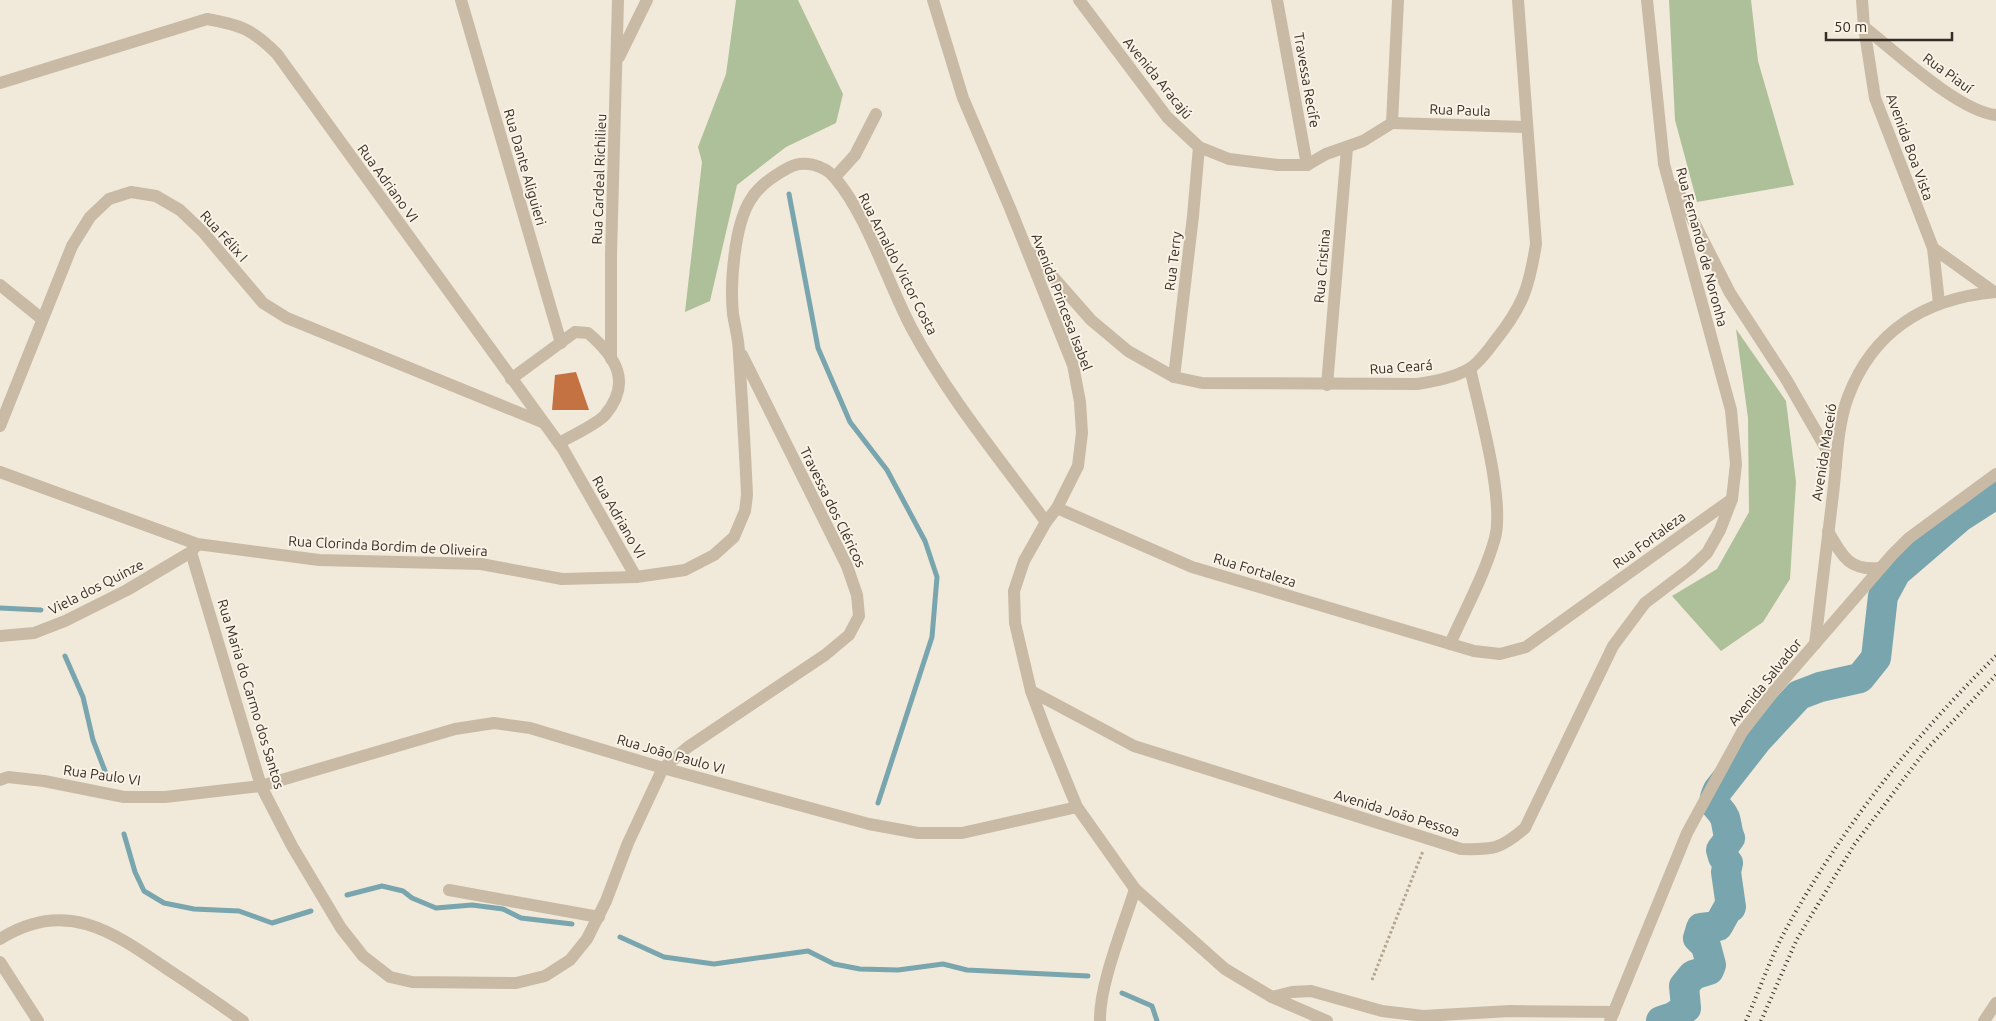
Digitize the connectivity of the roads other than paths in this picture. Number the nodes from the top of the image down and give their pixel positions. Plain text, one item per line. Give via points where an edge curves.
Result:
1 (461, 0) edge
2 (618, 0) edge
3 (647, 0) edge
4 (933, 0) edge
5 (1079, 0) edge
6 (1277, 0) edge
7 (1398, 0) edge
8 (1518, 0) edge
9 (1647, 0) edge
10 (1862, 0) edge
11 (1864, 28) junction
12 (618, 59) junction
13 (0, 83) edge
14 (876, 114) dead end
15 (1996, 115) edge
16 (1392, 123) junction
17 (1526, 128) junction
18 (1199, 147) junction
19 (1347, 148) junction
20 (1664, 164) junction
21 (1307, 165) junction
22 (834, 177) junction
23 (1026, 246) junction
24 (1933, 248) junction
25 (0, 285) edge
26 (1995, 292) edge
27 (1939, 303) junction
28 (42, 319) junction
29 (561, 343) junction
30 (739, 350) junction
31 (611, 359) junction
32 (1470, 368) junction
33 (1174, 378) junction
34 (511, 379) junction
35 (1327, 385) junction
36 (542, 422) junction
37 (0, 426) edge
38 (559, 443) junction
39 (1836, 466) junction
40 (0, 472) edge
41 (1996, 474) edge
42 (1732, 499) junction
43 (1057, 508) junction
44 (1046, 522) junction
45 (1828, 531) junction
46 (194, 548) junction
47 (1880, 568) junction
48 (636, 577) junction
49 (0, 636) edge
50 (1450, 644) junction
51 (1815, 644) junction
52 (1032, 691) junction
53 (663, 768) junction
54 (0, 780) edge
55 (261, 786) junction
56 (1077, 807) junction
57 (1135, 889) junction
58 (449, 890) dead end
59 (599, 917) junction
60 (0, 938) edge
61 (0, 962) edge
62 (1272, 997) junction
63 (1996, 1003) edge
64 (1612, 1016) edge
65 (38, 1021) edge
66 (243, 1021) edge
67 (1100, 1021) edge
68 (1327, 1021) edge
69 (1984, 1021) edge

1 - 29 street, Rua Dante Aliguieri
2 - 12 street, Rua Cardeal Richilieu
3 - 12 street
4 - 23 street, Avenida Princesa Isabel via 962,98
5 - 18 street, Avenida Aracajú via 1167,117
6 - 21 street, Travessa Recife
7 - 16 street
8 - 17 street, Rua Ceará
9 - 20 street, Rua Fernando de Noronha
10 - 11 street, Avenida Boa Vista
11 - 15 street, Rua Piauí via 1959,102 1985,114
11 - 24 street, Avenida Boa Vista via 1875,98
12 - 31 street, Rua Cardeal Richilieu
13 - 34 street, Rua Adriano VI via 207,19 235,24 258,35 277,54
14 - 22 street via 855,154
16 - 17 street, Rua Paula
16 - 19 street, Avenida Aracajú
17 - 32 street, Rua Ceará via 1536,244 1530,283 1515,316
18 - 21 street, Avenida Aracajú via 1229,159
18 - 33 street, Rua Terry
19 - 21 street, Avenida Aracajú via 1326,154
19 - 35 street, Rua Cristina
20 - 39 street via 1730,293 1786,379
20 - 42 street, Rua Fernando de Noronha via 1731,410 1736,464
22 - 30 street, Rua Arnaldo Victor Costa via 820,166 795,164 773,176 751,199 740,227 734,263 733,311
22 - 44 street, Rua Arnaldo Victor Costa via 866,230 913,331 950,390
23 - 33 street, Rua Ceará via 1091,320 1128,351
23 - 43 street, Avenida Princesa Isabel via 1073,365 1080,402 1082,433 1078,466
24 - 26 street
24 - 27 street, Avenida Boa Vista
25 - 28 street
26 - 27 street, Avenida Maceió
27 - 39 street, Avenida Maceió via 1887,335 1866,360 1848,398
28 - 36 street, Rua Félix I via 72,246 90,217 109,199 124,194 156,196 180,210 203,232 263,303 287,318
28 - 37 street, Rua Félix I
29 - 31 street via 575,332 588,333 606,348
29 - 34 street
30 - 48 street, Rua Arnaldo Victor Costa via 747,495 734,537 714,555 685,570
30 - 53 street, Travessa dos Cléricos via 847,566 857,595 859,616 848,635 825,654 688,747
31 - 38 street via 620,376 616,396 604,416
32 - 35 street, Rua Ceará via 1446,379 1417,384
32 - 50 street via 1493,477 1497,519 1495,537
33 - 35 street, Rua Ceará via 1202,383
34 - 36 street, Rua Adriano VI
36 - 38 street, Rua Adriano VI
38 - 48 street, Rua Adriano VI
39 - 45 street, Avenida Maceió
40 - 46 street, Rua Clorinda Bordim de Oliveira
41 - 47 street, Avenida Salvador via 1909,538
42 - 50 street, Rua Fortaleza via 1526,646 1500,654
42 - 52 street, Avenida João Pessoa via 1720,530 1706,553 1692,568 1645,603 1612,646 1525,828 1491,850 1461,849 1134,746
43 - 44 street, Avenida Princesa Isabel
43 - 50 street, Rua Fortaleza via 1192,567
44 - 52 street, Avenida Princesa Isabel via 1024,561 1014,591 1015,623
45 - 47 street via 1840,553 1853,564 1865,570
45 - 51 street, Avenida Maceió
46 - 48 street, Rua Clorinda Bordim de Oliveira via 319,560 481,564 562,579
46 - 49 street, Viela dos Quinze via 127,590 65,621 34,633
46 - 55 street, Rua Maria do Carmo dos Santos
47 - 51 street, Avenida Salvador
51 - 64 street, Avenida Salvador via 1742,732 1708,791 1687,833
52 - 56 street, Avenida Princesa Isabel
53 - 55 street, Rua João Paulo VI via 530,728 494,723 456,729
53 - 56 street, Rua João Paulo VI via 869,824 918,833 962,833
53 - 59 street, Rua Maria do Carmo dos Santos via 628,843
54 - 55 street, Rua Paulo VI via 8,777 44,781 124,797 165,797
55 - 59 street, Rua Maria do Carmo dos Santos via 341,928 363,956 390,977 412,982 516,982 546,976 570,960 587,940
56 - 57 street, Avenida Princesa Isabel
57 - 62 street, Avenida Princesa Isabel via 1225,969
57 - 67 street via 1106,982
58 - 59 street
60 - 66 street via 18,927 44,921 68,920 97,926 138,948
61 - 65 street
62 - 64 street via 1311,991 1382,1011 1423,1016 1510,1011
62 - 68 street, Avenida Princesa Isabel
63 - 69 street

